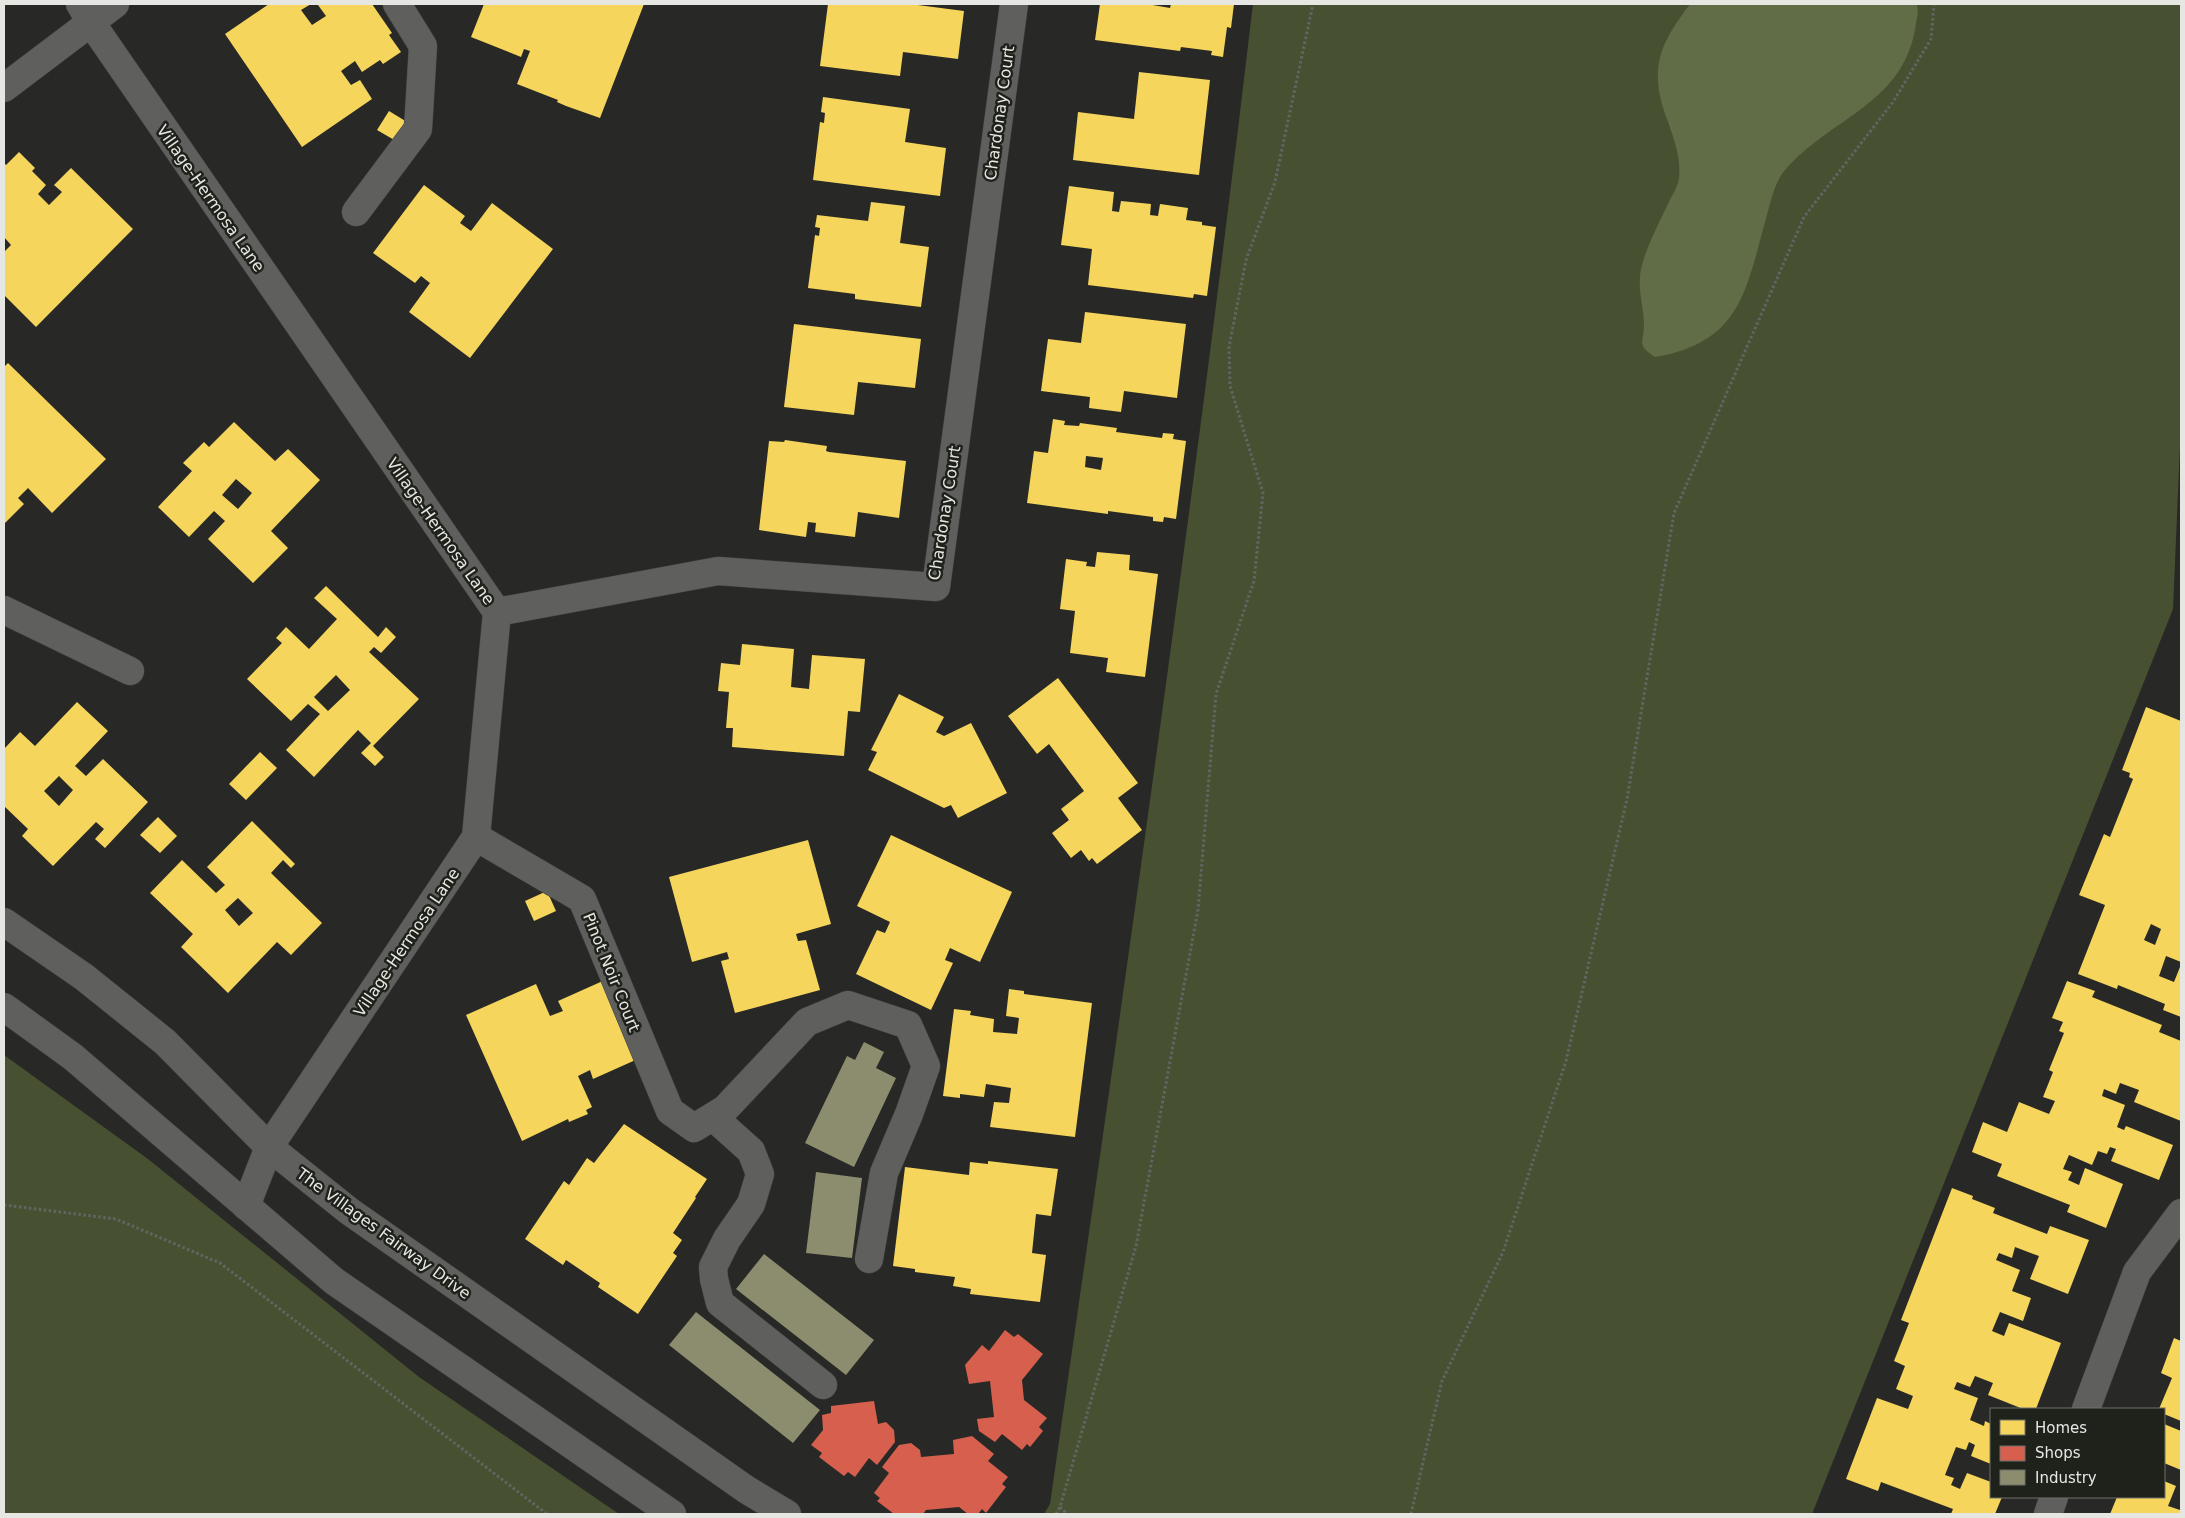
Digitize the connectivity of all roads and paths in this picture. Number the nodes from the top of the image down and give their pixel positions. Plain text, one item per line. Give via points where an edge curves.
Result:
1 (114, 4) edge
2 (397, 4) edge
3 (1014, 4) edge
4 (1313, 4) edge
5 (1934, 4) edge
6 (85, 13) edge
7 (4, 88) edge
8 (356, 212) dead end
9 (4, 610) edge
10 (497, 612) junction
11 (130, 671) dead end
12 (476, 837) junction
13 (4, 922) edge
14 (4, 1007) edge
15 (713, 1117) junction
16 (269, 1147) junction
17 (4, 1205) edge
18 (246, 1206) junction
19 (2181, 1213) edge
20 (869, 1259) dead end
21 (823, 1385) dead end
22 (2086, 1408) edge
23 (2054, 1498) edge
24 (1060, 1507) junction
25 (547, 1514) edge
26 (672, 1514) edge
27 (787, 1514) edge
28 (1056, 1514) edge
29 (1067, 1514) edge
30 (1411, 1514) edge
31 (2048, 1514) edge

1 - 6 street
2 - 8 street via 422,46 418,129
3 - 10 street, Chardonay Court via 936,587 718,571
4 - 24 path via 1275,182 1246,260 1229,348 1230,386 1263,493 1254,581 1216,694 1198,910 1136,1246
5 - 30 path via 1931,39 1894,102 1804,217 1674,514 1627,799 1566,1061 1503,1252 1442,1381
6 - 7 street
6 - 10 street, Village-Hermosa Lane
9 - 11 street
10 - 12 street, Village-Hermosa Lane
12 - 15 street, Pinot Noir Court via 582,899 670,1111 694,1128
12 - 16 street, Village-Hermosa Lane
13 - 16 street, The Villages Fairway Drive via 84,976 165,1042
14 - 18 street via 73,1057
15 - 20 street, Pinot Noir Court via 725,1109 807,1022 848,1005 908,1025 926,1066 884,1173
15 - 21 street via 751,1151 760,1174 751,1204 713,1267 720,1303
16 - 18 street, Village-Hermosa Lane
16 - 27 street, The Villages Fairway Drive via 349,1211 739,1485
17 - 25 path via 116,1219 220,1263
18 - 26 street via 334,1281
19 - 22 street via 2136,1272
23 - 31 street
24 - 28 path
24 - 29 path

